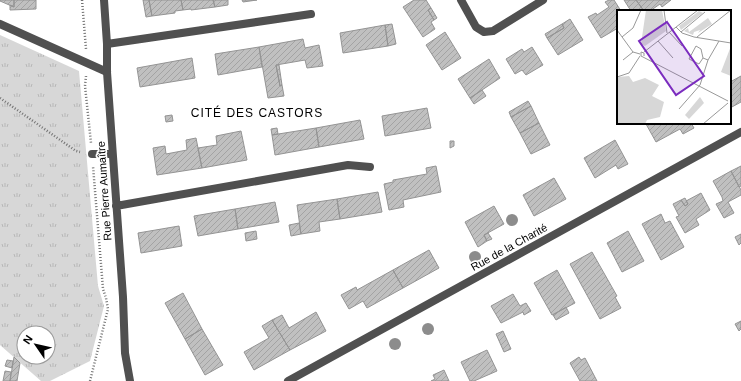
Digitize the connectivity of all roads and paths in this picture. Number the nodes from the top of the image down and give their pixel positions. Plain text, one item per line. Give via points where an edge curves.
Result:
1 (82, 0) edge
2 (104, 0) edge
3 (461, 0) edge
4 (543, 0) edge
5 (311, 14) dead end
6 (0, 24) edge
7 (107, 44) junction
8 (87, 63) junction
9 (107, 72) junction
10 (0, 98) edge
11 (741, 132) edge
12 (92, 154) junction
13 (112, 154) junction
14 (370, 167) dead end
15 (116, 206) junction
16 (90, 381) edge
17 (130, 381) edge
18 (288, 381) edge

1 - 8 path
2 - 7 street, Rue Pierre Aumaître
3 - 4 street via 476,27 484,32 493,31
5 - 7 street
6 - 8 street
7 - 9 street, Rue Pierre Aumaître
8 - 9 street
8 - 12 path via 86,86
9 - 13 street, Rue Pierre Aumaître
10 - 12 path via 76,151
11 - 18 street, Rue de la Charité
12 - 13 street
12 - 16 path via 103,289 108,309
13 - 15 street, Rue Pierre Aumaître
14 - 15 street via 348,165
15 - 17 street, Rue Pierre Aumaître via 125,353

